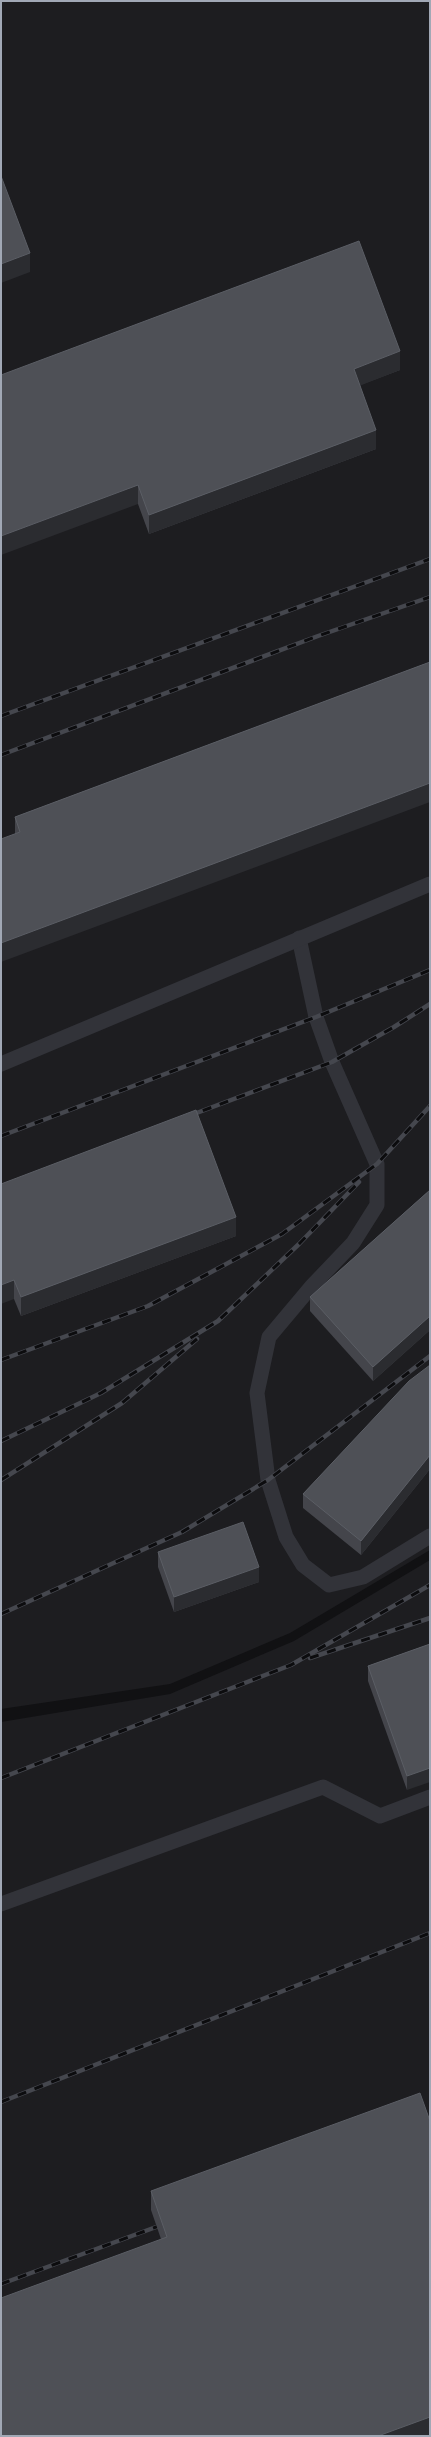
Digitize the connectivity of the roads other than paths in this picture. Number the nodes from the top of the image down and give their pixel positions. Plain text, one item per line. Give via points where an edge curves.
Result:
1 (430, 884) edge
2 (299, 938) junction
3 (1, 1064) edge
4 (430, 1536) edge
5 (430, 1797) edge
6 (1, 1904) edge

1 - 2 lane
2 - 3 lane
2 - 4 lane via 316,1017 332,1062 378,1164 377,1206 353,1243 269,1337 257,1393 268,1480 286,1537 303,1565 328,1585 363,1577
5 - 6 lane via 380,1816 323,1787

